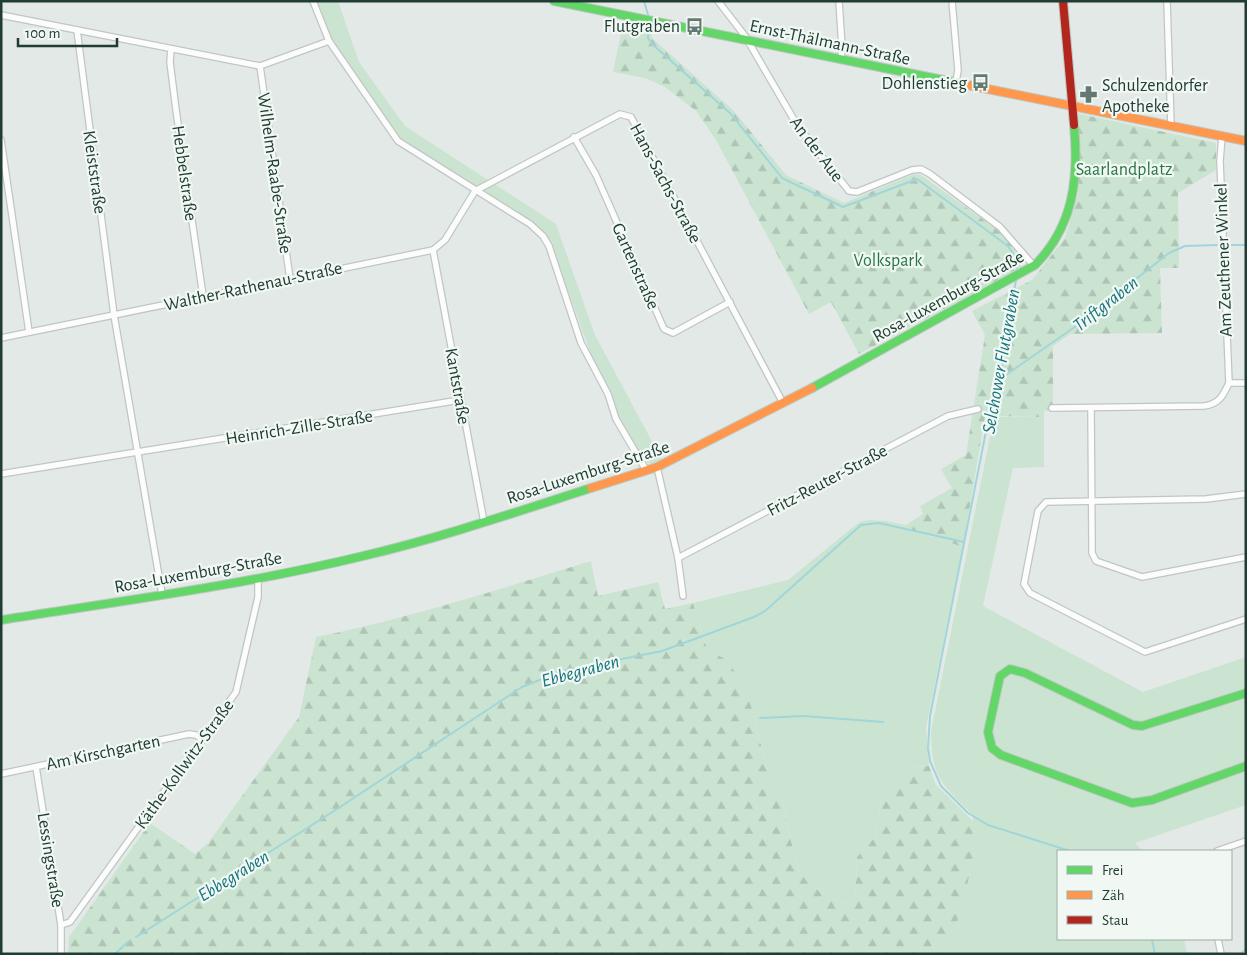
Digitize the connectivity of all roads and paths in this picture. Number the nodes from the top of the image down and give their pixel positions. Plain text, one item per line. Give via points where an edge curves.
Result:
1 (313, 1) edge
2 (554, 1) edge
3 (718, 1) edge
4 (839, 1) edge
5 (952, 1) edge
6 (1063, 1) edge
7 (1166, 1) edge
8 (1, 15) edge
9 (77, 30) junction
10 (748, 40) junction
11 (329, 41) junction
12 (171, 49) junction
13 (841, 60) junction
14 (260, 66) junction
15 (956, 82) junction
16 (1072, 105) junction
17 (1171, 126) junction
18 (574, 136) junction
19 (1222, 136) junction
20 (1, 140) edge
21 (1246, 141) edge
22 (475, 190) junction
23 (433, 250) junction
24 (1034, 266) junction
25 (290, 279) junction
26 (203, 296) junction
27 (730, 302) junction
28 (114, 315) junction
29 (29, 332) junction
30 (1, 338) edge
31 (1229, 383) junction
32 (1246, 383) edge
33 (460, 400) junction
34 (783, 403) junction
35 (1052, 408) dead end
36 (1091, 408) junction
37 (978, 409) dead end
38 (138, 452) junction
39 (657, 467) junction
40 (646, 470) junction
41 (1, 474) edge
42 (1246, 494) edge
43 (1091, 500) junction
44 (484, 522) junction
45 (1246, 557) edge
46 (678, 558) junction
47 (258, 579) junction
48 (162, 594) junction
49 (683, 596) dead end
50 (1, 620) edge
51 (1246, 620) edge
52 (1246, 693) edge
53 (203, 740) junction
54 (1246, 766) edge
55 (36, 767) junction
56 (1, 774) edge
57 (1246, 842) edge
58 (1220, 850) edge
59 (61, 924) junction
60 (1218, 940) edge
61 (61, 954) edge
62 (1221, 954) edge

1 - 11 street
2 - 10 street, Ernst-Thälmann-Straße
3 - 10 street
4 - 13 street
5 - 15 street via 958,70
6 - 16 street, Rosa-Luxemburg-Straße
7 - 17 street
8 - 9 street
9 - 12 street
9 - 28 street, Kleiststraße
10 - 13 street, Ernst-Thälmann-Straße
10 - 24 street, An der Aue via 797,125 849,191 857,192 912,170 921,170 1000,227
11 - 14 street
11 - 22 street via 398,141
12 - 14 street
12 - 26 street, Hebbelstraße via 176,110
13 - 15 street, Ernst-Thälmann-Straße
14 - 25 street, Wilhelm-Raabe-Straße
15 - 16 street, Ernst-Thälmann-Straße
16 - 17 street, Ernst-Thälmann-Straße
16 - 24 street, Rosa-Luxemburg-Straße via 1076,172 1071,203 1058,235
17 - 19 street, Ernst-Thälmann-Straße
18 - 22 street, Hans-Sachs-Straße
18 - 27 street, Hans-Sachs-Straße via 620,114 631,117
18 - 27 street, Gartenstraße via 596,175 664,329 672,333
19 - 21 street, Ernst-Thälmann-Straße
19 - 31 street, Am Zeuthener Winkel via 1220,161
20 - 29 street
22 - 23 street via 445,240
22 - 40 street via 530,224 545,239 581,342 608,394 616,419
23 - 25 street, Walther-Rathenau-Straße
23 - 33 street, Kantstraße
24 - 34 street, Rosa-Luxemburg-Straße
25 - 26 street, Walther-Rathenau-Straße
26 - 28 street, Walther-Rathenau-Straße
27 - 34 street, Hans-Sachs-Straße
28 - 29 street, Walther-Rathenau-Straße
28 - 38 street
29 - 30 street, Walther-Rathenau-Straße
31 - 32 street
31 - 36 street via 1222,397 1211,405
33 - 38 street, Heinrich-Zille-Straße
33 - 44 street, Kantstraße
34 - 39 street, Rosa-Luxemburg-Straße
35 - 36 street
36 - 43 street
37 - 46 street, Fritz-Reuter-Straße via 948,416
38 - 41 street, Heinrich-Zille-Straße
38 - 48 street
39 - 40 street, Rosa-Luxemburg-Straße
39 - 46 street
40 - 44 street, Rosa-Luxemburg-Straße
42 - 43 street via 1206,499
43 - 45 street via 1092,553 1102,564 1142,577
43 - 51 street via 1050,500 1041,506 1024,579 1030,593 1145,652
44 - 47 street, Rosa-Luxemburg-Straße via 364,556
46 - 49 street
47 - 48 street, Rosa-Luxemburg-Straße
47 - 53 street, Käthe-Kollwitz-Straße via 258,597 238,688
48 - 50 street, Rosa-Luxemburg-Straße
52 - 54 street via 1142,726 1132,725 1025,673 1010,669 1000,676 988,732 992,748 1001,755 1132,803 1152,800
53 - 55 street, Am Kirschgarten via 189,734
53 - 59 street, Käthe-Kollwitz-Straße via 70,922
55 - 56 street, Am Kirschgarten
55 - 59 street, Lessingstraße
57 - 58 street
59 - 61 street, Lessingstraße
60 - 62 street

